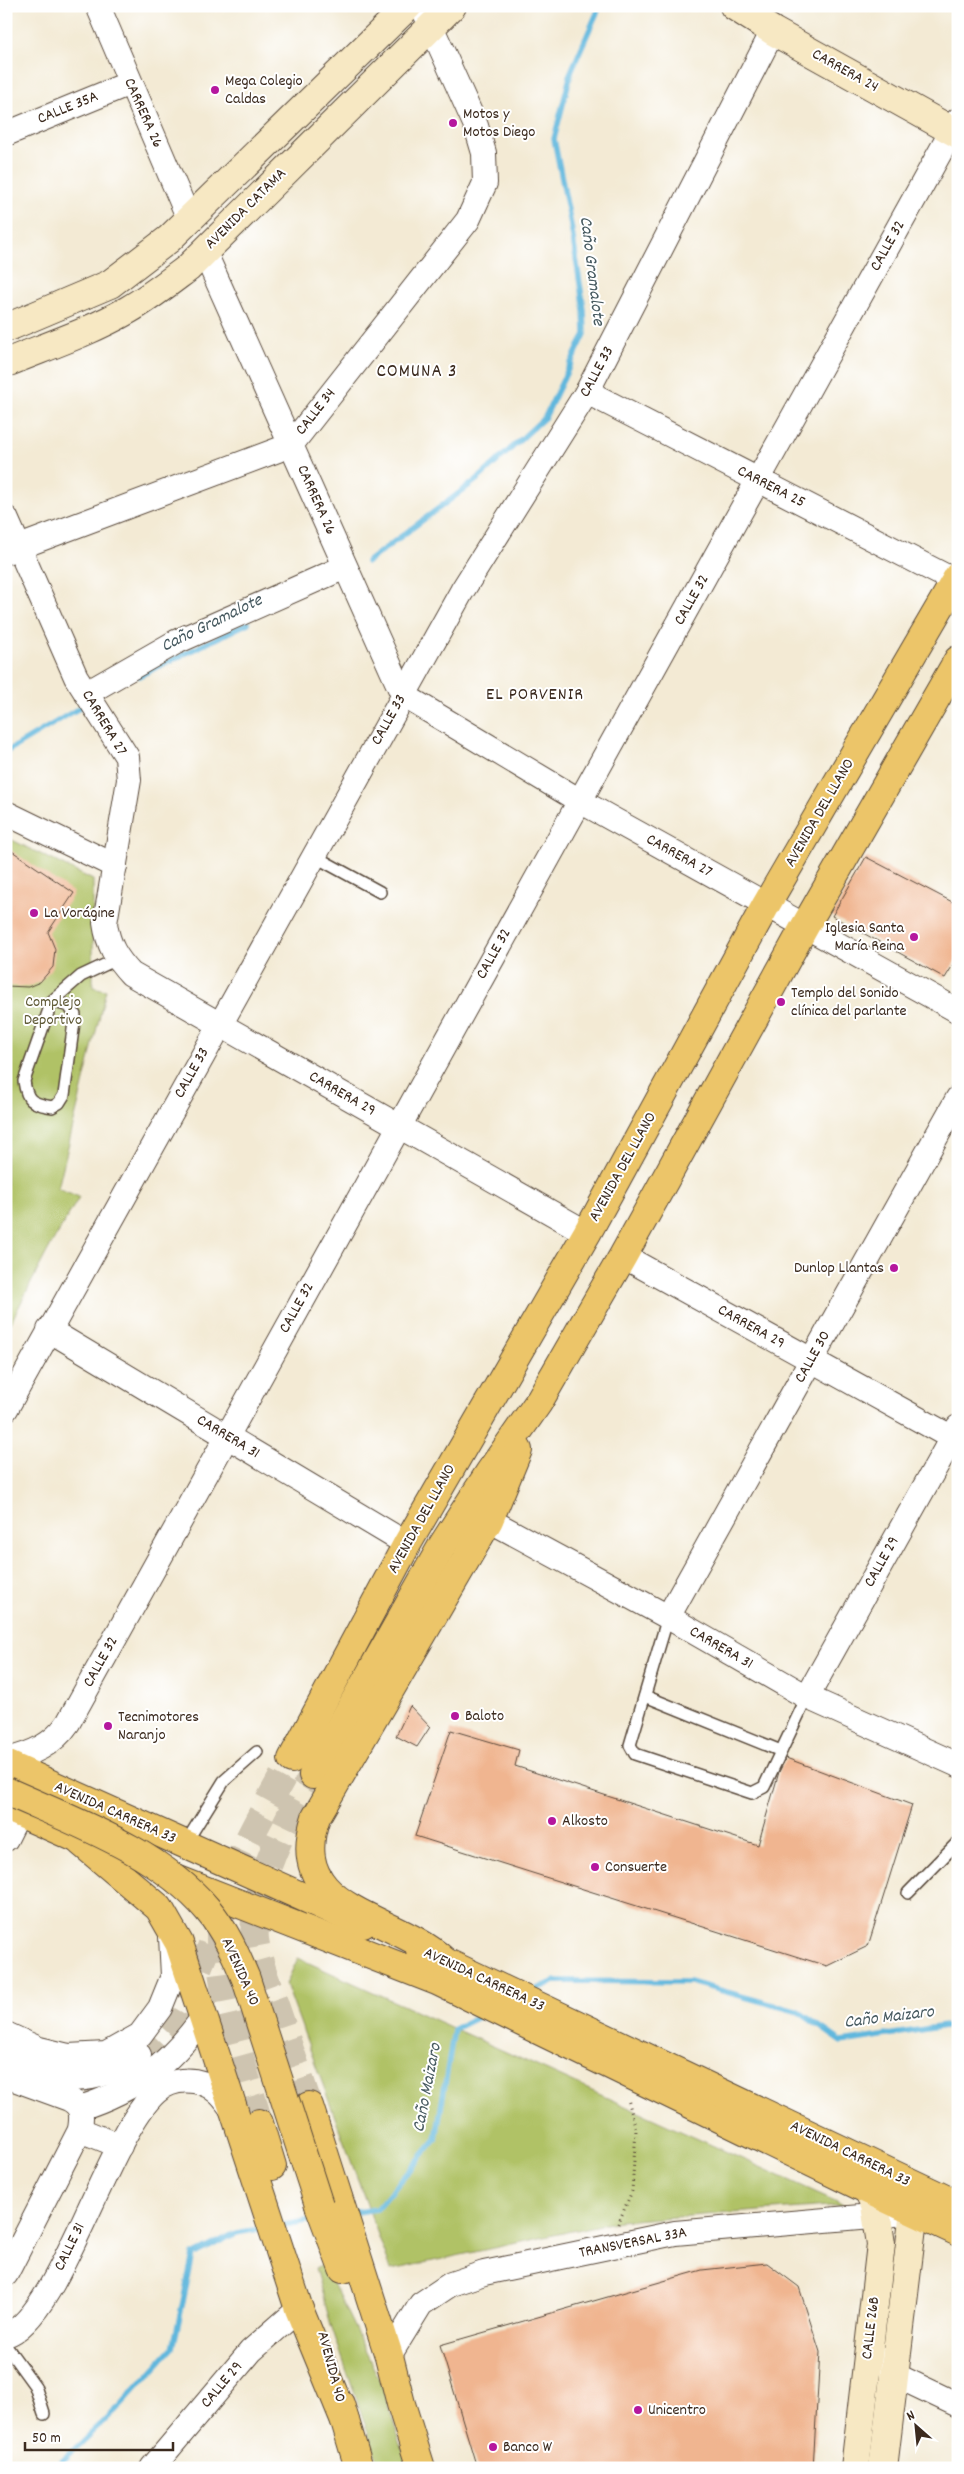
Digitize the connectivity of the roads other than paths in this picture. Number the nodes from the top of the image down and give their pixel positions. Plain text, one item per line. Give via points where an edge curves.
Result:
1 (98, 6) edge
2 (408, 6) edge
3 (452, 6) edge
4 (734, 6) edge
5 (426, 16) edge
6 (773, 31) junction
7 (130, 83) junction
8 (956, 128) edge
9 (6, 134) edge
10 (189, 219) junction
11 (204, 251) junction
12 (6, 328) edge
13 (6, 362) edge
14 (587, 392) junction
15 (291, 445) junction
16 (758, 480) junction
17 (6, 518) edge
18 (12, 550) edge
19 (345, 567) junction
20 (956, 579) edge
21 (958, 660) edge
22 (87, 693) junction
23 (403, 695) junction
24 (580, 801) junction
25 (6, 813) edge
26 (314, 856) junction
27 (114, 866) junction
28 (380, 892) dead end
29 (766, 905) junction
30 (805, 926) junction
31 (113, 951) junction
32 (52, 1001) junction
33 (958, 1011) edge
34 (220, 1024) junction
35 (958, 1098) edge
36 (398, 1126) junction
37 (587, 1233) junction
38 (623, 1256) junction
39 (49, 1330) junction
40 (811, 1360) junction
41 (538, 1403) junction
42 (6, 1409) edge
43 (956, 1435) edge
44 (226, 1436) junction
45 (489, 1520) junction
46 (407, 1544) junction
47 (668, 1617) junction
48 (645, 1696) junction
49 (807, 1696) junction
50 (257, 1752) dead end
51 (781, 1752) junction
52 (6, 1762) edge
53 (957, 1762) edge
54 (10, 1804) edge
55 (6, 1839) edge
56 (81, 1842) junction
57 (958, 1842) edge
58 (185, 1844) junction
59 (172, 1877) junction
60 (908, 1893) dead end
61 (170, 1925) junction
62 (443, 1960) junction
63 (487, 1993) junction
64 (204, 2016) junction
65 (6, 2034) edge
66 (139, 2055) tunnel mouth
67 (6, 2059) edge
68 (6, 2076) edge
69 (309, 2106) tunnel mouth
70 (80, 2119) junction
71 (248, 2120) junction
72 (120, 2146) junction
73 (868, 2190) junction
74 (958, 2205) edge
75 (914, 2211) junction
76 (333, 2214) junction
77 (878, 2216) junction
78 (958, 2232) edge
79 (287, 2245) junction
80 (6, 2274) edge
81 (299, 2309) junction
82 (6, 2335) edge
83 (870, 2342) junction
84 (6, 2346) edge
85 (389, 2356) junction
86 (895, 2375) junction
87 (401, 2404) junction
88 (958, 2405) edge
89 (44, 2414) dead end
90 (345, 2421) junction
91 (152, 2468) edge
92 (359, 2468) edge
93 (421, 2468) edge
94 (855, 2468) edge
95 (883, 2468) edge

1 - 7 street, CARRERA 26
2 - 10 main road, AVENIDA CATAMA
3 - 5 main road, AVENIDA CATAMA
4 - 6 main road, CARRERA 24
5 - 11 main road, AVENIDA CATAMA
5 - 15 street, CALLE 34 via 481,139 485,183 468,220
6 - 8 main road, CARRERA 24
6 - 14 street, CALLE 33
7 - 9 street, CALLE 35A
7 - 10 street, CARRERA 26
8 - 16 street, CALLE 32
10 - 12 main road, AVENIDA CATAMA via 169,240 110,284
11 - 13 main road, AVENIDA CATAMA via 168,283 126,311
11 - 15 street, CARRERA 26
14 - 16 street, CARRERA 25
14 - 23 street, CALLE 33 via 462,591
15 - 18 street, CALLE 34
15 - 19 street, CARRERA 26
16 - 20 street, CARRERA 25
16 - 24 street, CALLE 32
17 - 18 street, CARRERA 27
18 - 22 street, CARRERA 27
19 - 22 street via 176,642
19 - 23 street, CARRERA 26
20 - 29 main road, AVENIDA DEL LLANO
21 - 30 main road, AVENIDA DEL LLANO
22 - 27 street, CARRERA 27 via 127,757 129,780
23 - 24 street, CARRERA 27
23 - 26 street, CALLE 33
24 - 29 street, CARRERA 27
24 - 36 street, CALLE 32
25 - 27 street
26 - 28 lane
26 - 34 street, CALLE 33
27 - 31 street, CARRERA 27 via 104,923
29 - 30 street, CARRERA 27
29 - 37 main road, AVENIDA DEL LLANO
30 - 33 street, CARRERA 27
30 - 38 main road, AVENIDA DEL LLANO
31 - 32 lane
31 - 34 street, CARRERA 29 via 131,974
32 - 32 lane via 69,1006 75,1015 64,1094 52,1107 33,1103 26,1094 24,1081
34 - 36 street, CARRERA 29
34 - 39 street, CALLE 33
35 - 40 street, CALLE 30
36 - 37 street, CARRERA 29
36 - 44 street, CALLE 32
37 - 46 main road, AVENIDA DEL LLANO
38 - 40 street, CARRERA 29
38 - 41 main road, AVENIDA DEL LLANO
39 - 42 street, CALLE 33
39 - 44 street, CARRERA 31
40 - 43 street, CARRERA 29
40 - 47 street, CALLE 30
41 - 45 main road
41 - 46 main road, AVENIDA DEL LLANO via 489,1473 303,1767
43 - 49 street, CALLE 29
44 - 46 street, CARRERA 31
44 - 52 street, CALLE 32 via 63,1730 50,1743
45 - 47 street, CARRERA 31
45 - 62 main road via 316,1817 310,1840 316,1873 333,1896 428,1946
47 - 48 lane
47 - 49 street, CARRERA 31
48 - 51 lane
48 - 51 lane via 630,1745 636,1754 752,1793 764,1787
49 - 51 lane
49 - 53 street, CARRERA 31
50 - 58 lane via 224,1781
52 - 58 main road, AVENIDA CARRERA 33
54 - 55 street
54 - 56 main road, AVENIDA CARRERA 33
54 - 59 main road, AVENIDA 40, bridge via 140,1852
56 - 59 main road, AVENIDA CARRERA 33
56 - 61 main road via 159,1908
57 - 60 lane
58 - 62 main road, AVENIDA CARRERA 33
59 - 63 main road, AVENIDA CARRERA 33 via 437,1981
59 - 76 main road, AVENIDA 40, bridge via 208,1910 232,1946
61 - 64 main road
61 - 65 street via 173,1976 160,2008 140,2034 106,2054 68,2056 39,2049
62 - 63 main road, AVENIDA CARRERA 33
63 - 73 main road, AVENIDA CARRERA 33 via 508,2015
63 - 74 main road, AVENIDA CARRERA 33 via 533,2003
64 - 70 street via 189,2038 151,2074
64 - 71 main road
66 - 67 street via 112,2072 66,2079 35,2073
68 - 70 street via 69,2099
69 - 76 main road, AVENIDA 40
70 - 72 street
70 - 80 street
71 - 72 street, CALLE 31 via 210,2086 195,2081 179,2081 152,2096
71 - 79 main road
72 - 82 street, CALLE 31 via 41,2306 18,2330
73 - 75 main road, AVENIDA CARRERA 33
73 - 77 main road, CALLE 26B
75 - 77 street, TRANSVERSAL 33A
75 - 78 main road, AVENIDA CARRERA 33
75 - 86 main road, CALLE 26B
76 - 85 main road, AVENIDA 40
76 - 87 main road, AVENIDA 40 via 359,2311
77 - 83 main road, CALLE 26B via 881,2244
77 - 85 street, TRANSVERSAL 33A via 675,2233 484,2273 450,2284 422,2304
79 - 81 main road
79 - 90 main road, AVENIDA 40
81 - 90 main road
81 - 91 street, CALLE 29 via 251,2351
83 - 86 street
83 - 94 main road, CALLE 26B
84 - 89 lane via 35,2386
85 - 87 main road, AVENIDA 40
86 - 88 street
86 - 95 main road, CALLE 26B
87 - 93 main road, AVENIDA 40
90 - 92 main road, AVENIDA 40

